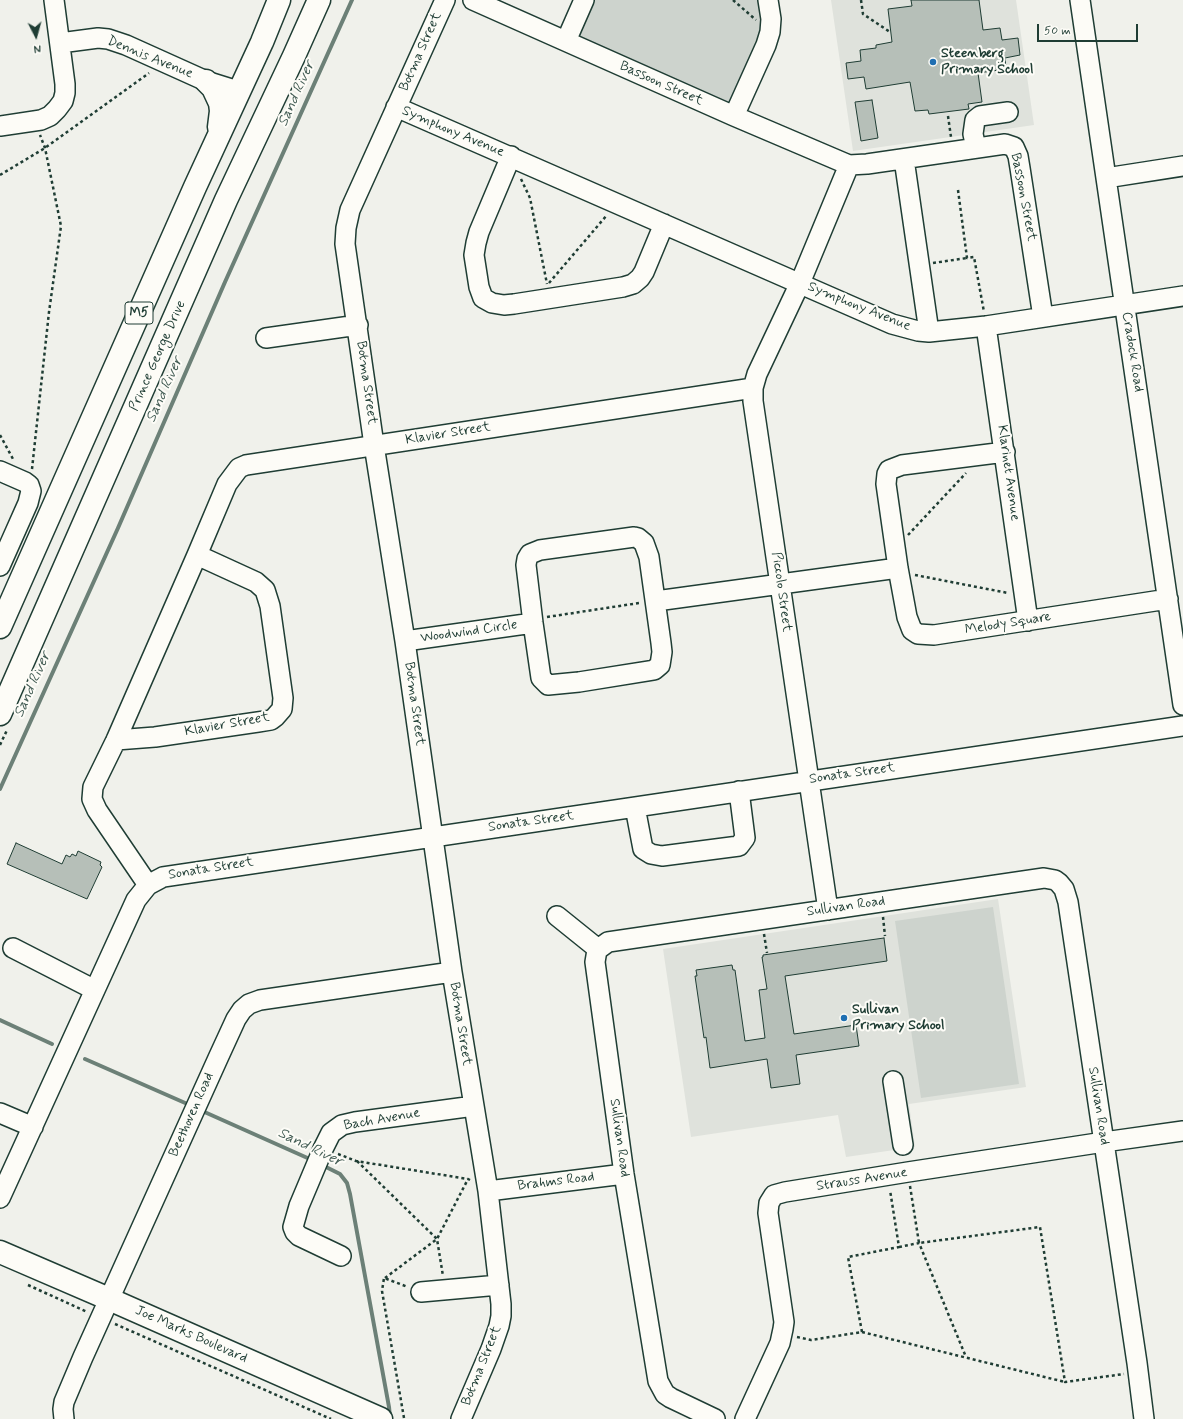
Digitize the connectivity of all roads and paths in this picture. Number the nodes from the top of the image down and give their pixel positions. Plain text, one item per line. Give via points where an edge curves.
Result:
1 (54, 0) edge
2 (279, 0) edge
3 (318, 0) edge
4 (445, 0) edge
5 (473, 0) edge
6 (584, 0) edge
7 (734, 0) edge
8 (768, 0) edge
9 (861, 0) edge
10 (1080, 0) edge
11 (770, 32) junction
12 (890, 32) dead end
13 (566, 41) junction
14 (60, 43) junction
15 (164, 62) junction
16 (206, 81) junction
17 (238, 91) junction
18 (396, 107) junction
19 (1008, 112) dead end
20 (734, 116) junction
21 (948, 116) dead end
22 (35, 121) junction
23 (0, 126) edge
24 (45, 148) junction
25 (976, 148) junction
26 (953, 152) junction
27 (511, 156) junction
28 (904, 159) junction
29 (206, 164) junction
30 (849, 165) junction
31 (1183, 166) edge
32 (0, 175) edge
33 (1106, 178) junction
34 (958, 190) dead end
35 (612, 201) junction
36 (664, 224) junction
37 (967, 258) junction
38 (919, 266) junction
39 (800, 283) junction
40 (1183, 296) edge
41 (1125, 304) junction
42 (1043, 317) junction
43 (358, 325) junction
44 (986, 326) junction
45 (929, 332) junction
46 (266, 338) dead end
47 (753, 388) junction
48 (374, 446) junction
49 (1005, 452) junction
50 (971, 456) junction
51 (0, 471) edge
52 (25, 482) junction
53 (894, 538) junction
54 (198, 555) junction
55 (0, 566) edge
56 (898, 568) junction
57 (780, 584) junction
58 (1024, 592) junction
59 (1168, 599) junction
60 (656, 601) junction
61 (1028, 621) junction
62 (533, 623) junction
63 (0, 627) edge
64 (405, 641) junction
65 (1183, 705) edge
66 (0, 714) edge
67 (1183, 726) edge
68 (116, 740) junction
69 (809, 781) junction
70 (740, 791) junction
71 (634, 806) junction
72 (433, 836) junction
73 (148, 885) junction
74 (828, 910) junction
75 (557, 916) dead end
76 (883, 917) dead end
77 (764, 935) dead end
78 (885, 936) dead end
79 (12, 948) dead end
80 (598, 948) junction
81 (767, 953) dead end
82 (452, 972) junction
83 (95, 990) junction
84 (893, 1081) dead end
85 (474, 1106) junction
86 (0, 1113) edge
87 (33, 1127) junction
88 (1183, 1132) edge
89 (1104, 1142) junction
90 (903, 1145) dead end
91 (318, 1161) junction
92 (356, 1161) junction
93 (908, 1172) junction
94 (624, 1174) junction
95 (888, 1176) junction
96 (468, 1179) junction
97 (488, 1191) junction
98 (0, 1198) edge
99 (437, 1239) junction
100 (919, 1243) junction
101 (899, 1247) junction
102 (0, 1252) edge
103 (341, 1256) dead end
104 (384, 1278) junction
105 (21, 1282) dead end
106 (499, 1285) junction
107 (445, 1290) junction
108 (421, 1292) joint
109 (109, 1299) junction
110 (92, 1314) dead end
111 (109, 1322) dead end
112 (862, 1332) junction
113 (783, 1335) junction
114 (966, 1357) junction
115 (1138, 1372) junction
116 (1065, 1382) junction
117 (379, 1418) edge
118 (404, 1418) edge
119 (64, 1419) edge
120 (331, 1419) edge
121 (461, 1419) edge
122 (715, 1419) edge
123 (745, 1419) edge
124 (1144, 1419) edge

1 - 14 street
2 - 17 main road, M5
3 - 66 main road, Prince George Drive / M5 via 226,200
4 - 18 street, Botma Street
5 - 13 street, Bassoon Street
6 - 13 street
7 - 11 path
8 - 11 street
9 - 12 path via 863,14
10 - 33 street, Cradock Road
11 - 20 street
13 - 20 street, Bassoon Street
14 - 15 street, Dennis Avenue via 108,39
14 - 22 street via 64,97 50,116
15 - 16 street, Dennis Avenue
15 - 24 path
16 - 17 street, Dennis Avenue
16 - 29 main road via 218,96 222,111
17 - 29 main road, M5
18 - 27 street, Symphony Avenue
18 - 43 street, Botma Street via 347,220 345,244
19 - 25 street via 980,116 975,120 973,134
20 - 30 street, Bassoon Street
21 - 26 path
22 - 23 street
22 - 24 path
24 - 32 path
24 - 52 path via 61,226 32,468
25 - 26 street, Bassoon Street
25 - 42 street, Bassoon Street via 1005,144 1014,147 1018,156
26 - 28 street, Bassoon Street
27 - 35 street, Symphony Avenue
27 - 35 path via 530,198 547,285 606,217
27 - 36 street, Symphony Avenue via 479,232 474,255 483,298 492,303 514,304 633,284 644,272
28 - 30 street, Bassoon Street
28 - 38 street
29 - 63 main road, M5
30 - 39 street
31 - 33 street
33 - 41 street, Cradock Road
34 - 37 path
35 - 36 street, Symphony Avenue
36 - 39 street, Symphony Avenue
37 - 38 path
37 - 44 path via 974,257
38 - 45 street
39 - 45 street, Symphony Avenue via 892,324
39 - 47 street, Piccolo Street via 757,374
40 - 41 street, Symphony Avenue
41 - 42 street, Symphony Avenue
41 - 59 street, Cradock Road
42 - 44 street, Symphony Avenue
43 - 46 street
43 - 48 street, Botma Street
44 - 45 street, Symphony Avenue
44 - 49 street, Klarinet Avenue
47 - 48 street, Klavier Street
47 - 57 street, Piccolo Street via 757,434
48 - 54 street, Klavier Street via 239,468 228,484
48 - 64 street, Botma Street
49 - 50 street, Melody Square
49 - 58 street, Klarinet Avenue
50 - 53 path via 971,466 909,535
50 - 53 street, Melody Square via 908,464 889,470 886,484
51 - 52 street
52 - 55 street via 30,488 30,497
53 - 56 street, Melody Square
54 - 68 street, Klavier Street
54 - 68 street, Klavier Street via 256,582 265,590 272,621 283,698 282,709 275,717 258,722
56 - 57 street
56 - 58 path via 915,575 1010,593
56 - 61 street, Melody Square via 907,617 912,630 918,634 934,635
57 - 60 street
57 - 69 street, Piccolo Street
58 - 61 street, Klarinet Avenue
59 - 61 street, Melody Square
59 - 65 street, Cradock Road
60 - 62 path via 539,618
60 - 62 street, Woodwind Circle via 661,658 660,665 654,670 548,685 542,678
60 - 62 street, Woodwind Circle via 647,551 644,543 638,538 540,550 530,554 526,565
62 - 64 street, Woodwind Circle
64 - 72 street, Botma Street
67 - 69 street, Sonata Street
68 - 73 street, Klavier Street via 95,781 92,799
69 - 70 street, Sonata Street
69 - 74 street, Piccolo Street
70 - 71 street, Sonata Street
70 - 71 street via 745,838 739,846 662,856 651,854 643,849
71 - 72 street, Sonata Street
72 - 73 street, Sonata Street via 171,875
72 - 82 street, Botma Street
73 - 83 street, Sonata Street via 136,900
74 - 80 street, Sullivan Road via 608,942
74 - 89 street, Sullivan Road via 1044,878 1059,883 1068,902
75 - 80 street
76 - 78 path
77 - 81 path
79 - 83 street
80 - 94 street, Sullivan Road via 595,962
82 - 85 street, Botma Street
82 - 109 street, Beethoven Road via 260,1000 242,1010
83 - 87 street, Sonata Street
84 - 90 street
85 - 91 street, Bach Avenue via 347,1123 331,1133
85 - 97 street, Botma Street
86 - 87 street
87 - 98 street, Sonata Street
88 - 89 street, Strauss Avenue
89 - 93 street, Strauss Avenue
89 - 115 street, Sullivan Road
91 - 92 path
91 - 103 street, Bach Avenue via 294,1221 294,1232
92 - 96 path
92 - 99 path
93 - 95 street, Strauss Avenue
93 - 100 path
94 - 97 street, Brahms Road
94 - 122 street, Sullivan Road via 654,1360 661,1388 671,1398
95 - 101 path
95 - 113 street, Strauss Avenue via 785,1192 774,1195 771,1199 768,1213 784,1322
96 - 97 path
96 - 99 path
97 - 106 street, Botma Street
99 - 104 path
99 - 107 path
100 - 101 path
100 - 114 path
100 - 116 path via 1040,1227
101 - 112 path via 848,1257
102 - 109 main road, Joe Marks Boulevard
104 - 108 path
104 - 118 path via 382,1291
105 - 110 path
106 - 107 street
106 - 121 street, Botma Street via 499,1326
107 - 108 street
109 - 117 main road, Joe Marks Boulevard
109 - 119 street, Beethoven Road via 64,1402
111 - 120 path
112 - 113 path via 811,1340
112 - 114 path
113 - 123 street, Strauss Avenue
114 - 116 path
115 - 116 path
115 - 124 street, Sullivan Road

